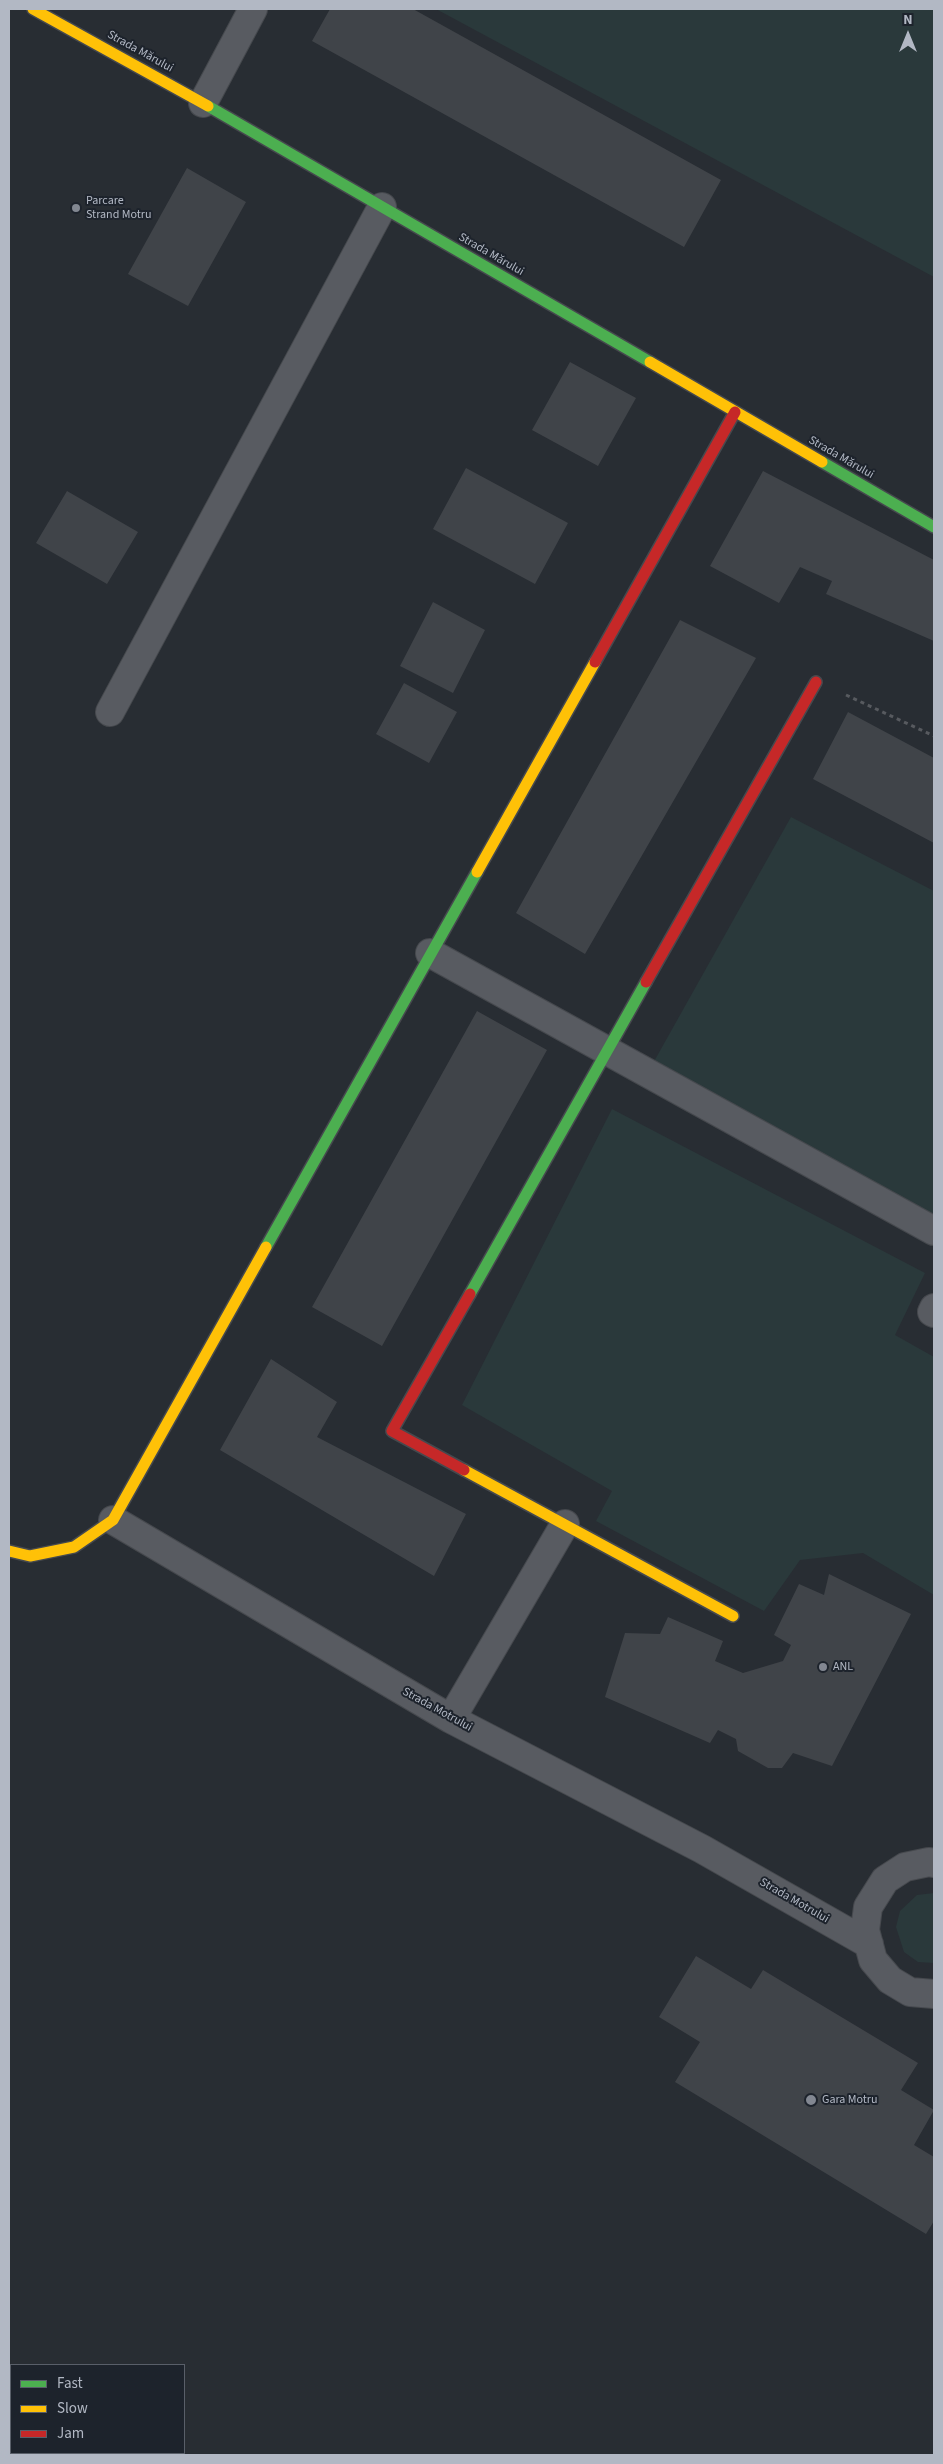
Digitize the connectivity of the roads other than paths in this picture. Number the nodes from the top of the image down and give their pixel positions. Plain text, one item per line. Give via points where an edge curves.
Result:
1 (33, 9) edge
2 (252, 9) edge
3 (203, 103) junction
4 (382, 208) junction
5 (735, 412) junction
6 (934, 527) edge
7 (816, 682) road end
8 (110, 712) dead end
9 (430, 954) junction
10 (607, 1050) junction
11 (934, 1231) edge
12 (934, 1308) edge
13 (934, 1313) edge
14 (113, 1520) junction
15 (565, 1524) junction
16 (9, 1551) edge
17 (733, 1616) dead end
18 (451, 1719) junction
19 (933, 1859) edge
20 (868, 1944) junction
21 (934, 1994) edge

1 - 3 street, Strada Mărului
2 - 3 street
3 - 4 street, Strada Mărului
4 - 5 street, Strada Mărului
4 - 8 street
5 - 6 street, Strada Mărului
5 - 9 street
7 - 10 street
9 - 10 street
9 - 14 street
10 - 11 street
10 - 15 street via 392,1431
12 - 13 street
14 - 16 street via 74,1547 30,1556
14 - 18 street, Strada Motrului
15 - 17 street
15 - 18 street
18 - 20 street, Strada Motrului via 702,1849
19 - 20 street via 905,1867 885,1880 868,1907 865,1930
20 - 21 street via 873,1960 890,1980 910,1992

